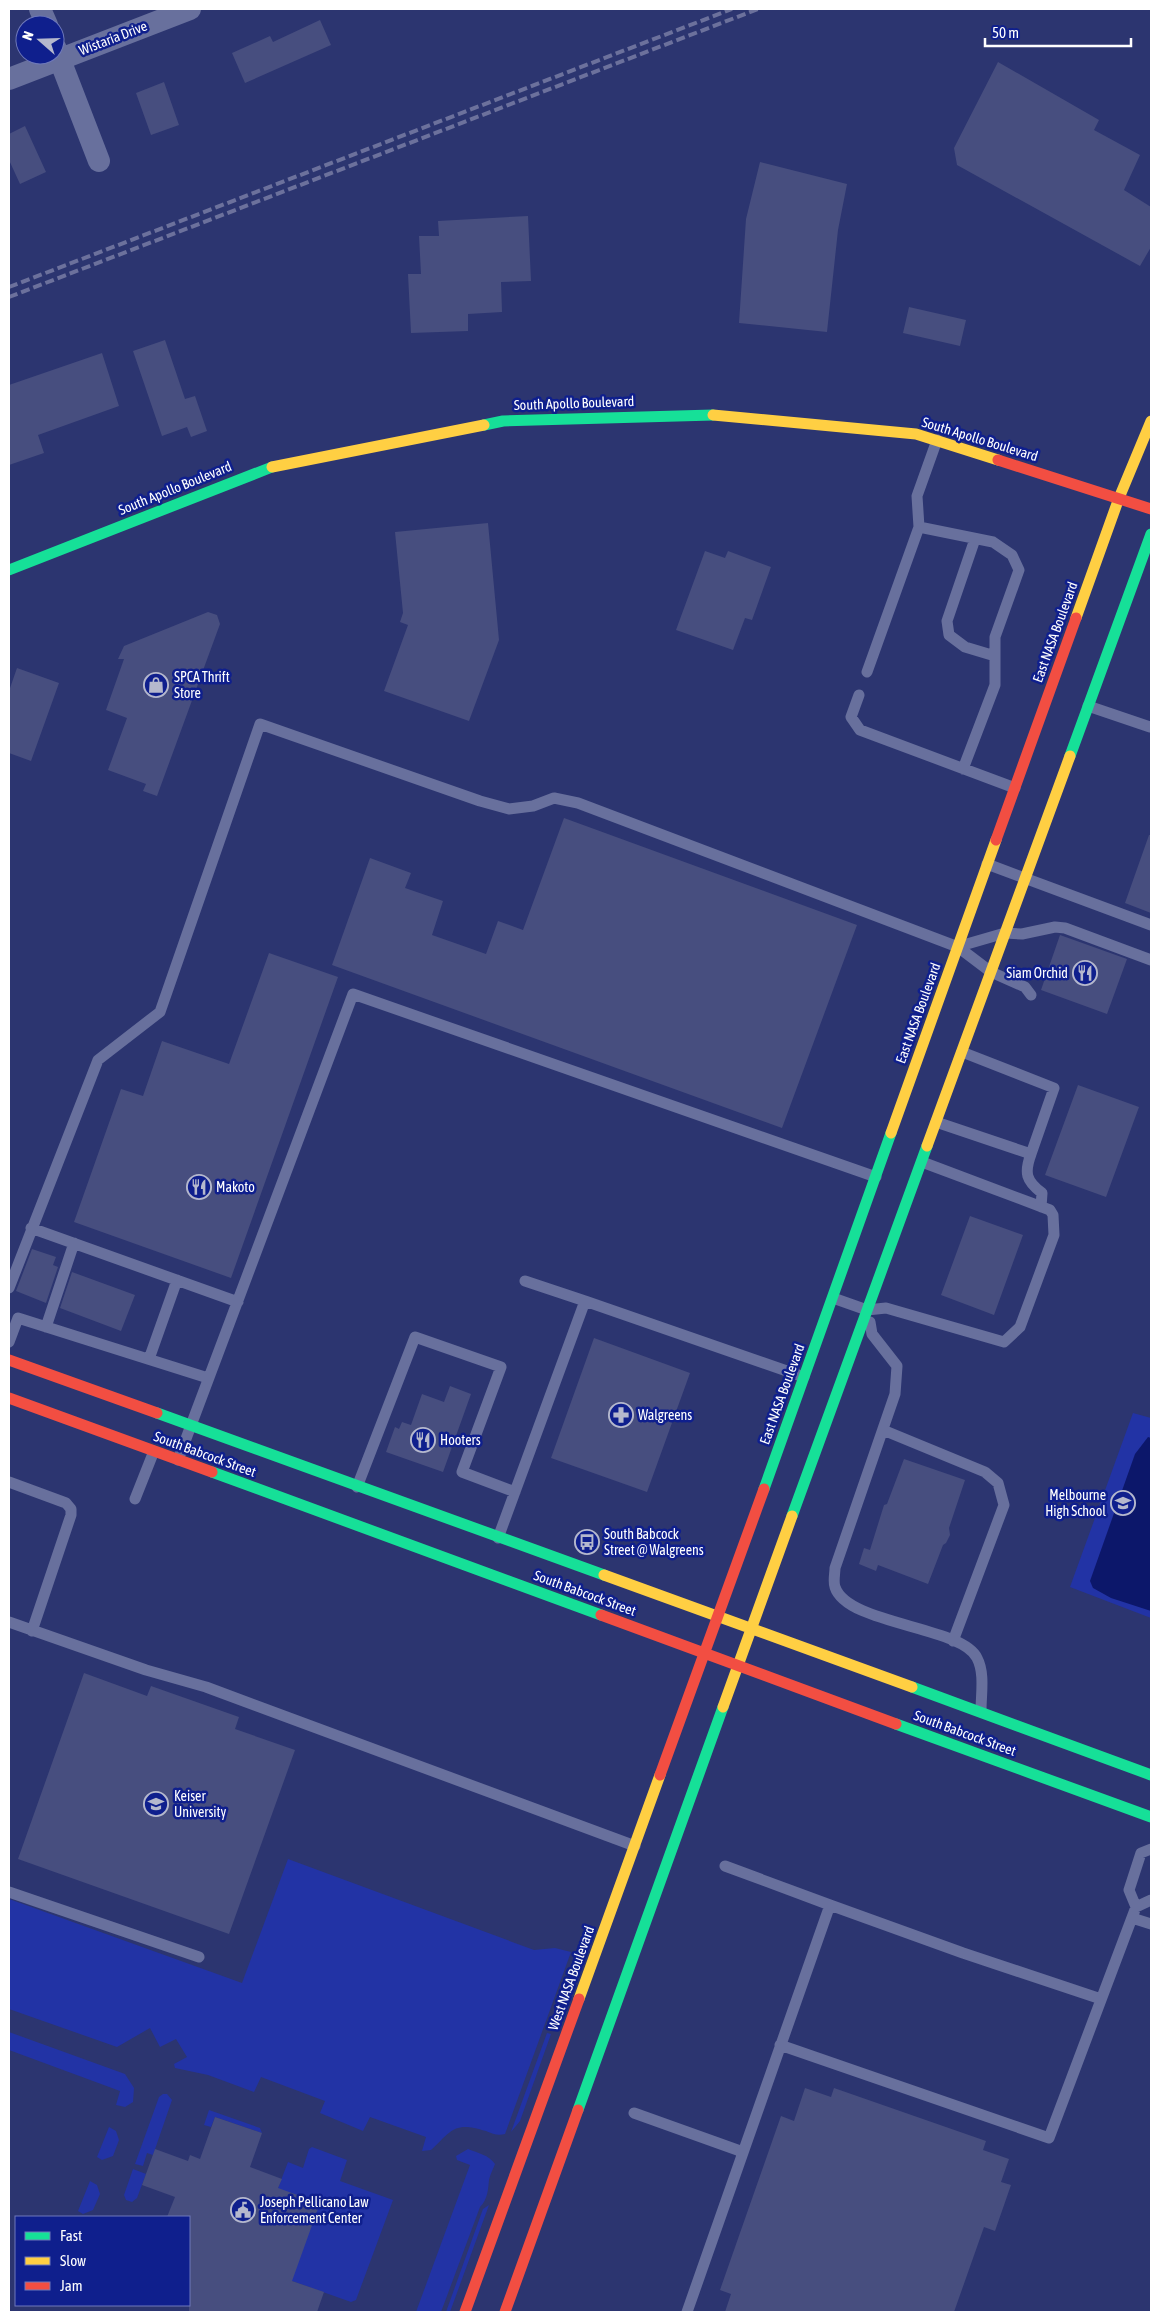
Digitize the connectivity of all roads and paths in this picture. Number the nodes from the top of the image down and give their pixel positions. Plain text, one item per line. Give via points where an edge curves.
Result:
1 (190, 9) edge
2 (65, 50) edge
3 (34, 65) edge
4 (62, 65) edge
5 (9, 78) edge
6 (99, 161) dead end
7 (1151, 421) edge
8 (938, 440) junction
9 (1119, 498) junction
10 (1151, 509) edge
11 (920, 527) junction
12 (1151, 534) edge
13 (975, 539) junction
14 (9, 570) edge
15 (995, 656) junction
16 (867, 672) dead end
17 (859, 696) dead end
18 (1088, 706) junction
19 (1150, 727) edge
20 (963, 769) junction
21 (1015, 788) junction
22 (987, 864) junction
23 (1025, 878) junction
24 (1151, 925) edge
25 (1005, 933) junction
26 (958, 947) junction
27 (1151, 960) edge
28 (991, 972) junction
29 (1030, 994) dead end
30 (962, 1052) junction
31 (936, 1122) junction
32 (1031, 1154) junction
33 (922, 1162) junction
34 (876, 1177) junction
35 (1041, 1207) junction
36 (31, 1228) junction
37 (74, 1243) junction
38 (177, 1280) junction
39 (525, 1280) dead end
40 (9, 1288) edge
41 (832, 1298) junction
42 (585, 1301) junction
43 (238, 1302) junction
44 (867, 1310) junction
45 (13, 1317) edge
46 (46, 1327) junction
47 (9, 1342) edge
48 (9, 1360) edge
49 (149, 1360) junction
50 (804, 1376) junction
51 (208, 1378) junction
52 (9, 1398) edge
53 (190, 1426) junction
54 (883, 1430) junction
55 (154, 1451) junction
56 (178, 1460) junction
57 (9, 1482) edge
58 (357, 1487) junction
59 (515, 1492) junction
60 (135, 1499) dead end
61 (498, 1538) junction
62 (718, 1617) junction
63 (9, 1622) edge
64 (752, 1629) junction
65 (32, 1631) junction
66 (953, 1641) junction
67 (705, 1653) junction
68 (738, 1666) junction
69 (982, 1712) junction
70 (1151, 1775) edge
71 (1151, 1817) edge
72 (635, 1846) junction
73 (1151, 1849) edge
74 (725, 1866) dead end
75 (9, 1892) edge
76 (1151, 1900) edge
77 (830, 1905) junction
78 (1134, 1912) junction
79 (1151, 1924) edge
80 (199, 1957) dead end
81 (1101, 1999) junction
82 (780, 2045) junction
83 (634, 2113) dead end
84 (743, 2152) junction
85 (465, 2312) edge
86 (504, 2312) edge
87 (687, 2312) edge

1 - 2 street, Wistaria Drive
3 - 5 street, Wistaria Drive
4 - 6 street
7 - 9 main road, East NASA Boulevard
8 - 9 main road, South Apollo Boulevard
8 - 11 lane via 917,496
8 - 14 main road, South Apollo Boulevard via 916,434 701,414 503,420 263,469
9 - 10 main road, South Apollo Boulevard
9 - 21 main road, East NASA Boulevard
11 - 13 lane
11 - 16 lane
12 - 18 main road
13 - 15 lane via 993,542 1012,555 1019,570 995,637
13 - 15 lane via 947,621 949,635 965,647
15 - 20 lane via 995,685
17 - 20 lane via 851,717 860,730
18 - 19 lane
18 - 23 main road
20 - 21 lane
21 - 22 main road, East NASA Boulevard
22 - 23 lane
22 - 26 main road, East NASA Boulevard
23 - 24 lane
23 - 25 main road
25 - 26 lane
25 - 27 lane via 1066,928
25 - 28 main road
26 - 28 lane
26 - 34 main road, East NASA Boulevard
26 - 36 lane via 578,802 554,798 533,806 502,807 260,724 160,1012 98,1060
28 - 29 lane via 1016,981
28 - 30 main road
30 - 31 main road
30 - 32 lane via 1054,1088
31 - 32 lane
31 - 33 main road
32 - 35 lane via 1026,1168 1030,1184 1042,1193
33 - 35 lane
33 - 44 main road
34 - 41 main road, East NASA Boulevard
34 - 43 lane via 353,994
35 - 44 lane via 1053,1215 1054,1235 1020,1327 1004,1342 886,1308
36 - 37 lane
36 - 40 lane
37 - 38 lane
37 - 46 lane
38 - 43 lane
38 - 49 lane
39 - 42 lane
41 - 44 lane
41 - 50 main road, East NASA Boulevard
42 - 50 lane
42 - 59 lane
43 - 51 lane
44 - 54 lane via 872,1334 897,1366 895,1394
44 - 64 main road
45 - 46 lane
45 - 47 lane
46 - 49 lane
48 - 53 main road, South Babcock Street
49 - 51 lane
50 - 62 main road, East NASA Boulevard
51 - 53 lane
52 - 55 main road, South Babcock Street
53 - 56 lane
53 - 58 main road, South Babcock Street
54 - 66 lane via 985,1472 998,1483 1004,1505
54 - 66 lane via 835,1568 834,1586 840,1597 856,1608
55 - 56 main road, South Babcock Street
55 - 60 lane
56 - 67 main road, South Babcock Street
57 - 65 lane via 66,1503 71,1509
58 - 59 lane via 415,1337 501,1367 462,1472
58 - 61 main road, South Babcock Street
59 - 61 lane
61 - 62 main road, South Babcock Street
62 - 64 main road, South Babcock Street
62 - 67 main road
63 - 65 lane
64 - 68 main road
64 - 69 main road, South Babcock Street
65 - 72 lane via 206,1687
66 - 69 lane via 977,1657 982,1679
67 - 68 main road, South Babcock Street
67 - 72 main road, West NASA Boulevard
68 - 71 main road, South Babcock Street
68 - 86 main road
69 - 70 main road, South Babcock Street
72 - 85 main road, West NASA Boulevard
73 - 78 lane via 1141,1854 1129,1890
74 - 77 lane
75 - 80 lane
76 - 78 lane
77 - 81 lane
77 - 82 lane
78 - 79 lane
78 - 81 lane
81 - 82 lane via 1049,2138
82 - 84 lane
83 - 84 lane
84 - 87 lane

